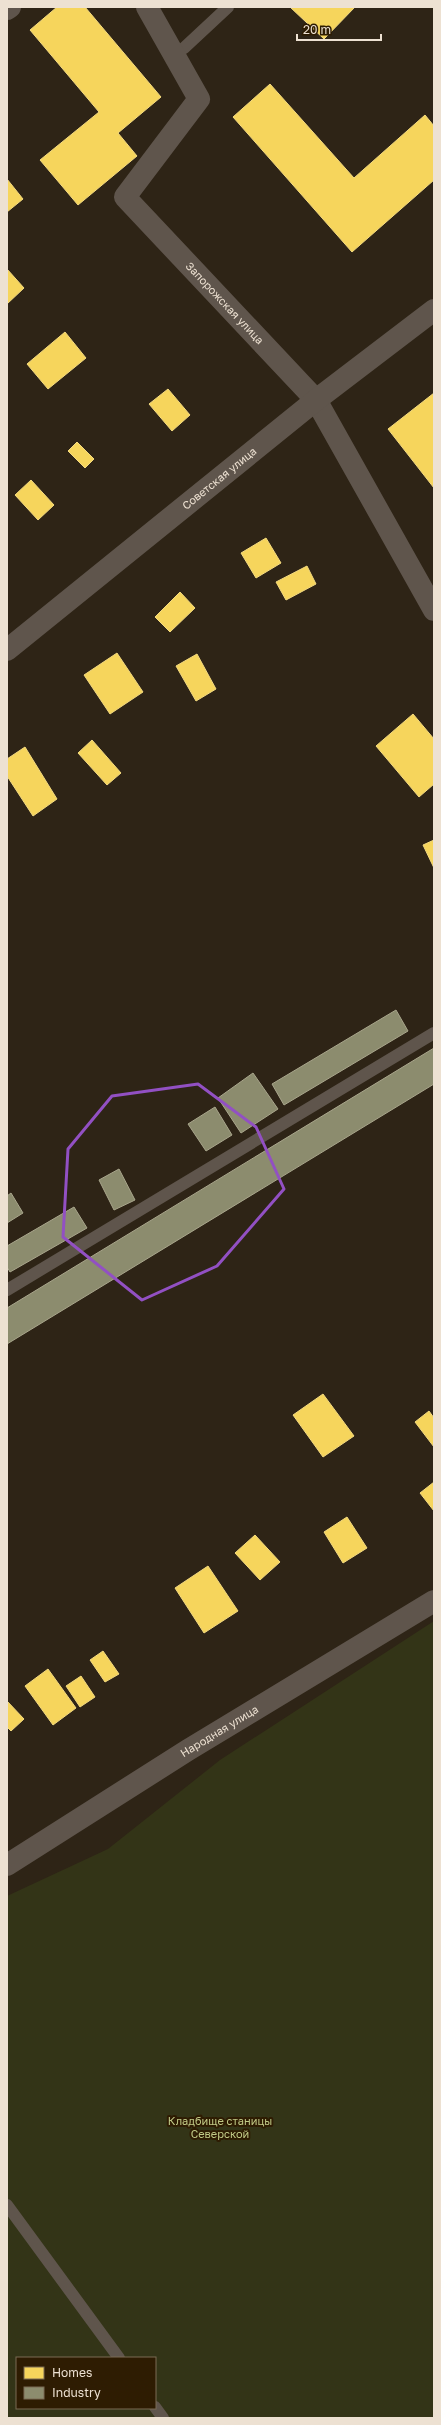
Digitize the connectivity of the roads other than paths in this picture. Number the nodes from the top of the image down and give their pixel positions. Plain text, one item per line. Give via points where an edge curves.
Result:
1 (10, 7) edge
2 (147, 7) edge
3 (228, 7) edge
4 (7, 9) edge
5 (184, 48) dead end
6 (434, 310) edge
7 (316, 400) junction
8 (434, 610) edge
9 (7, 650) edge
10 (434, 1033) edge
11 (7, 1290) edge
12 (434, 1601) edge
13 (7, 1865) edge
14 (7, 2205) edge
15 (118, 2357) edge
16 (156, 2408) edge
17 (163, 2418) edge

1 - 4 street
2 - 7 street, Запорожская улица via 199,99 125,197
3 - 5 lane
6 - 7 street, Советская улица
7 - 8 street, Запорожская улица
7 - 9 street, Советская улица
10 - 11 lane
12 - 13 street, Народная улица via 188,1750
14 - 15 lane
16 - 17 lane

